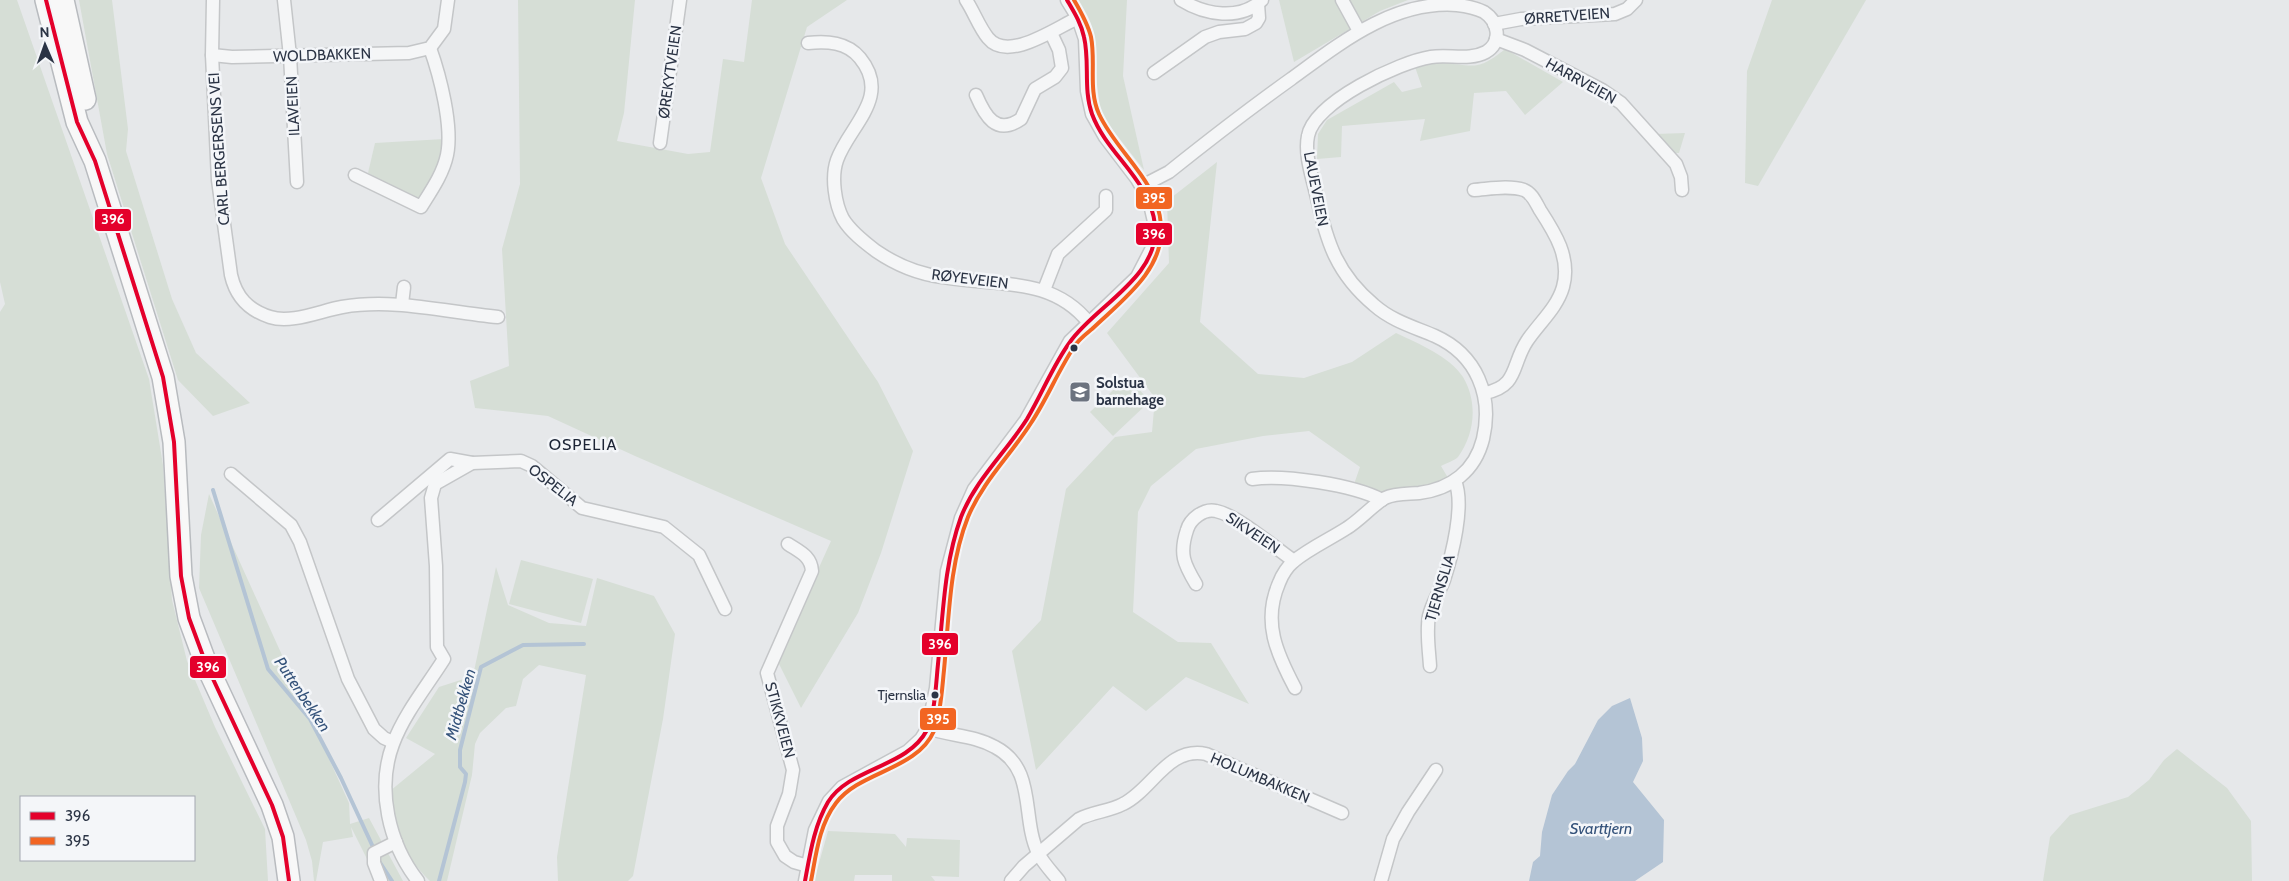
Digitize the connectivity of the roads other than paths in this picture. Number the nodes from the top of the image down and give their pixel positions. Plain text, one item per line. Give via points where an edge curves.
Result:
1 (46, 0) edge
2 (63, 0) edge
3 (213, 0) edge
4 (284, 0) edge
5 (448, 0) edge
6 (680, 0) edge
7 (966, 0) edge
8 (1067, 0) edge
9 (1181, 0) edge
10 (1342, 0) edge
11 (1636, 0) edge
12 (1260, 2) edge
13 (1078, 18) junction
14 (1494, 24) junction
15 (1359, 31) junction
16 (1051, 32) junction
17 (1496, 39) junction
18 (808, 43) dead end
19 (430, 48) junction
20 (212, 55) junction
21 (290, 56) junction
22 (1154, 73) dead end
23 (976, 95) dead end
24 (660, 143) dead end
25 (95, 161) junction
26 (355, 174) dead end
27 (297, 182) dead end
28 (1142, 186) junction
29 (1474, 190) dead end
30 (1682, 190) dead end
31 (1106, 196) dead end
32 (404, 287) dead end
33 (1044, 290) junction
34 (402, 304) junction
35 (498, 317) dead end
36 (1093, 319) junction
37 (1485, 393) junction
38 (472, 463) junction
39 (232, 474) dead end
40 (1252, 478) dead end
41 (1455, 481) junction
42 (1382, 500) junction
43 (378, 520) dead end
44 (788, 544) dead end
45 (1294, 561) junction
46 (1196, 584) dead end
47 (725, 609) dead end
48 (1430, 666) dead end
49 (1295, 688) dead end
50 (928, 728) junction
51 (394, 742) junction
52 (1436, 770) dead end
53 (1342, 813) dead end
54 (396, 842) junction
55 (1038, 854) junction
56 (808, 866) junction
57 (288, 881) edge
58 (381, 881) edge
59 (418, 881) edge
60 (805, 881) edge
61 (1011, 881) edge
62 (1059, 881) edge
63 (1381, 881) edge

1 - 25 highway via 78,122
2 - 25 highway via 90,120
3 - 20 street, CARL BERGERSENS VEI
4 - 21 street, ILAVEIEN
5 - 19 street via 444,29
6 - 24 street, ØREKYTVEIEN
7 - 16 street via 988,38 998,45 1015,46
8 - 13 street
9 - 12 street via 1221,14 1239,12
10 - 15 street
11 - 14 street, ØRRETVEIEN via 1616,14 1521,19
12 - 22 street via 1259,18 1252,26 1205,37
13 - 16 street
13 - 28 street via 1084,40 1092,114
14 - 15 street via 1486,14 1476,9 1436,4 1383,19
14 - 17 street
15 - 28 street via 1259,102 1169,172
16 - 23 street via 1062,68 1055,77 1035,89 1021,119 1006,125 990,121
17 - 30 street, HARRVEIEN via 1525,50 1621,103 1676,164
17 - 37 street, LAUEVEIEN via 1488,50 1478,55 1432,56 1382,74 1325,108 1312,123 1307,147 1326,237 1344,274 1380,311 1453,346 1475,370
18 - 33 street, RØYEVEIEN via 834,43 847,47 863,62 871,83 868,106 840,154 835,169 838,207 856,235 888,258 929,275
19 - 21 street, WOLDBAKKEN via 408,53
19 - 26 street via 442,84 448,154 421,207
20 - 21 street, WOLDBAKKEN
20 - 34 street, CARL BERGERSENS VEI via 218,180 231,275 242,302 272,318 289,318 363,304
21 - 27 street, ILAVEIEN
25 - 57 highway via 167,392 176,456 180,562 186,611 272,805 283,837
28 - 36 street via 1152,206 1154,219 1155,232 1150,253 1137,276
29 - 37 street via 1521,189 1529,193 1562,248 1565,265 1560,295 1521,351 1510,380 1501,389
31 - 33 street via 1106,210 1058,254
32 - 34 street
33 - 36 street, RØYEVEIEN
34 - 35 street, CARL BERGERSENS VEI
36 - 50 street via 1066,348 1026,420 981,478 961,518 947,570 936,688
37 - 41 street, LAUEVEIEN via 1482,444 1470,468
38 - 43 street via 450,459
38 - 47 street, OSPELIA via 521,461 532,466 582,508 664,527 699,554
38 - 51 street, OSPELIA via 435,484 431,498 437,647 444,659
39 - 51 street via 291,525 300,542 348,679 374,729
40 - 42 street via 1294,478 1361,492
41 - 42 street, LAUEVEIEN via 1433,491
41 - 48 street, TJERNSLIA via 1459,506 1445,577 1430,613
42 - 45 street, SIKVEIEN via 1358,522
44 - 56 street, STIKKVEIEN via 808,558 812,571 768,673 793,770 776,837 785,856
45 - 46 street, SIKVEIEN via 1230,516 1215,510 1206,511 1188,527 1183,545 1184,563
45 - 49 street, SIKVEIEN via 1275,592 1270,626 1277,654
50 - 55 street via 984,742 1008,756 1019,770 1026,788
50 - 56 street via 908,751 835,794 820,819
51 - 54 street, OSPELIA via 388,762 386,789 388,817
52 - 63 street via 1393,839
53 - 55 street, HOLUMBAKKEN via 1198,752 1182,756 1165,767 1123,804 1080,819
54 - 58 street via 374,853
54 - 59 street, OSPELIA
55 - 61 street, HOLUMBAKKEN
55 - 62 street
56 - 60 street

